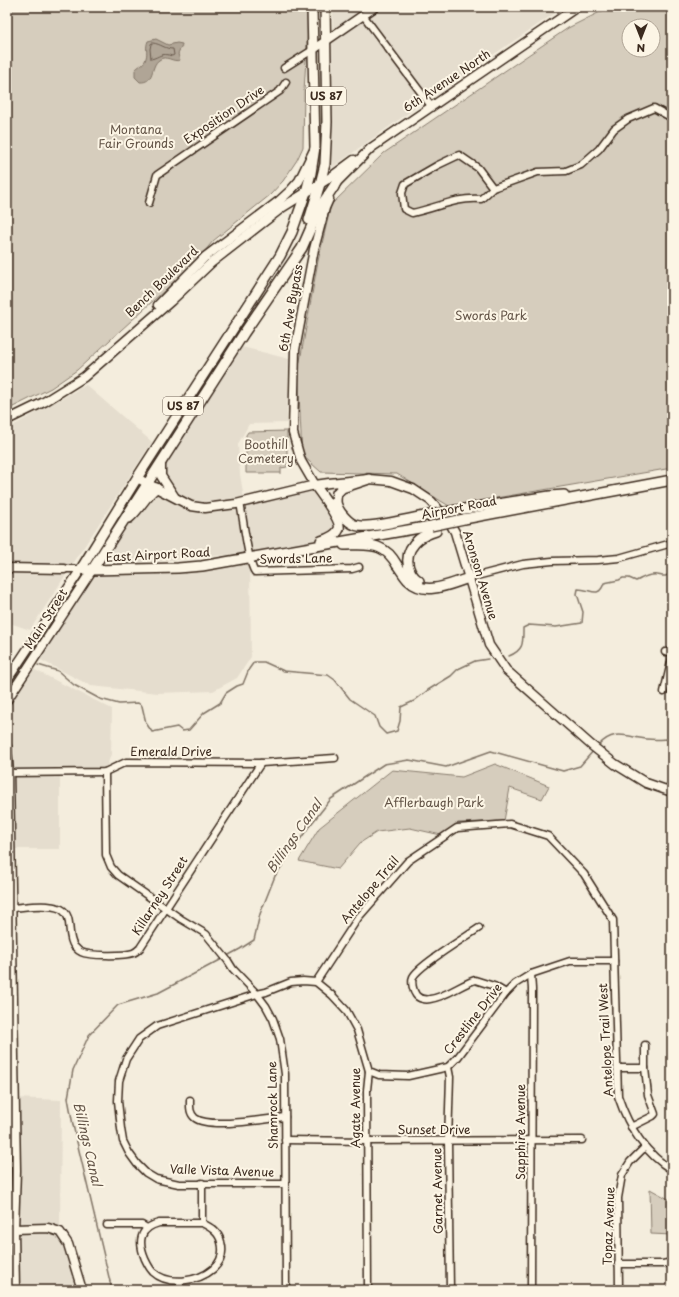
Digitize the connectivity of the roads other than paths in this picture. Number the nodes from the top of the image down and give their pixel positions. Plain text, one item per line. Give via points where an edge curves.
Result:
1 (312, 7) edge
2 (325, 7) edge
3 (375, 7) edge
4 (577, 7) edge
5 (363, 16) junction
6 (326, 41) junction
7 (314, 49) junction
8 (284, 68) dead end
9 (286, 82) dead end
10 (432, 106) junction
11 (672, 118) edge
12 (315, 147) junction
13 (371, 148) junction
14 (336, 183) junction
15 (320, 184) junction
16 (493, 188) junction
17 (306, 192) junction
18 (149, 203) dead end
19 (294, 258) junction
20 (7, 415) edge
21 (7, 420) edge
22 (161, 463) junction
23 (309, 473) junction
24 (137, 478) junction
25 (369, 479) junction
26 (672, 480) edge
27 (147, 483) junction
28 (315, 485) junction
29 (156, 488) junction
30 (596, 494) junction
31 (174, 496) junction
32 (240, 502) junction
33 (123, 522) junction
34 (434, 528) junction
35 (672, 543) edge
36 (323, 545) junction
37 (303, 549) junction
38 (250, 559) junction
39 (359, 567) dead end
40 (7, 568) edge
41 (64, 569) joint
42 (81, 569) junction
43 (92, 570) junction
44 (469, 578) junction
45 (435, 588) junction
46 (665, 652) dead end
47 (672, 652) edge
48 (672, 658) edge
49 (7, 680) edge
50 (664, 692) dead end
51 (7, 700) edge
52 (7, 747) edge
53 (334, 758) dead end
54 (261, 762) junction
55 (105, 772) junction
56 (9, 773) junction
57 (672, 792) edge
58 (11, 908) junction
59 (166, 908) junction
60 (479, 928) dead end
61 (614, 961) junction
62 (531, 974) junction
63 (316, 982) junction
64 (506, 992) junction
65 (257, 994) junction
66 (645, 1045) dead end
67 (11, 1058) edge
68 (448, 1067) junction
69 (618, 1068) junction
70 (645, 1068) junction
71 (369, 1071) junction
72 (11, 1098) edge
73 (190, 1100) dead end
74 (285, 1117) junction
75 (631, 1127) junction
76 (285, 1140) junction
77 (582, 1140) dead end
78 (368, 1141) junction
79 (448, 1141) junction
80 (532, 1141) junction
81 (644, 1147) junction
82 (7, 1163) edge
83 (16, 1163) junction
84 (672, 1170) edge
85 (202, 1183) junction
86 (285, 1184) junction
87 (202, 1223) junction
88 (107, 1225) dead end
89 (147, 1228) junction
90 (11, 1229) edge
91 (672, 1262) edge
92 (618, 1264) junction
93 (15, 1290) edge
94 (82, 1290) edge
95 (286, 1290) edge
96 (368, 1290) edge
97 (450, 1290) edge
98 (531, 1290) edge
99 (619, 1290) edge

1 - 7 highway, US 87
2 - 6 highway, US 87
3 - 5 main road
4 - 10 main road, 6th Avenue North
5 - 6 main road
5 - 10 street
6 - 7 main road
6 - 15 highway, US 87 via 327,122 325,164
7 - 8 street
7 - 12 highway, US 87
9 - 18 street, Exposition Drive via 280,91 157,175
10 - 13 main road, 6th Avenue North
11 - 16 street via 654,108 628,119 581,165 566,171 538,172
12 - 17 highway, US 87
12 - 20 main road, Bench Boulevard via 299,181 279,201 205,257 164,300 87,367 52,392
13 - 14 main road, 6th Avenue North
13 - 15 main road
14 - 19 highway via 320,207 302,248
14 - 23 main road, 6th Ave Bypass via 325,208 314,249 295,350 292,433 301,461
15 - 17 main road
15 - 19 highway, US 87
16 - 16 street via 478,168 459,155 405,184 402,193 404,209 412,213 429,210 452,201 481,199
17 - 21 main road via 211,263 84,376 44,402
17 - 24 highway, US 87 via 286,245
19 - 22 highway, US 87
22 - 27 highway, US 87
22 - 31 main road, Aronson Avenue via 161,476
23 - 25 main road via 323,479
23 - 28 main road, 6th Ave Bypass
24 - 27 main road, Aronson Avenue
24 - 42 highway, US 87
25 - 28 main road, Aronson Avenue
25 - 30 highway, bridge via 342,488 337,493 335,504 349,522 356,526 371,526 550,496
25 - 44 main road, Aronson Avenue via 403,484 431,500 448,520 454,532
26 - 30 highway, Airport Road
27 - 29 main road, Aronson Avenue
27 - 33 highway, US 87
28 - 32 main road, Aronson Avenue
28 - 37 highway via 335,515 338,530 330,538
29 - 31 main road, Aronson Avenue
29 - 33 highway via 138,510
30 - 34 highway, Airport Road, bridge via 464,519
31 - 32 main road, Aronson Avenue via 191,506 205,508
32 - 38 street, Swords Lane
33 - 43 highway, US 87
34 - 36 highway, Airport Road
34 - 45 highway via 409,550 407,561 409,570 415,578 422,584
35 - 44 street via 619,558 523,564
36 - 37 highway, Airport Road
36 - 45 highway via 367,545 381,548 388,553 408,580 423,588
37 - 38 highway, Airport Road
38 - 39 street, Swords Lane via 252,569 257,573
38 - 43 highway, East Airport Road via 178,568
40 - 41 main road
41 - 42 street
42 - 43 highway
42 - 49 main road, Main Street / US 87
43 - 51 main road, Main Street / US 87
44 - 45 highway
44 - 57 main road, Aronson Avenue via 486,635 493,652 506,670 615,764 640,780
46 - 47 street
48 - 50 street
52 - 56 main road
53 - 54 street, Emerald Drive
54 - 55 street, Emerald Drive via 126,762
54 - 59 street, Killarney Street
55 - 56 street, Emerald Drive
55 - 59 street via 108,861 118,875
56 - 58 main road
58 - 59 street, Killarney Street via 46,906 62,910 69,921 70,937 79,951 90,954 126,955 140,948
58 - 67 main road
59 - 65 street, Shamrock Lane via 206,934 233,970
60 - 64 street via 420,968 413,978 412,987 416,995 422,999 436,998 475,980
61 - 62 street, Crestline Drive via 570,961
61 - 63 street, Antelope Trail via 613,920 584,874 548,836 510,824 456,828 408,861 358,918
61 - 69 street, Antelope Trail West
62 - 64 street, Crestline Drive
62 - 80 street, Sapphire Avenue
63 - 65 street via 291,982
63 - 71 street, Agate Avenue via 346,1010 356,1030
64 - 68 street, Crestline Drive
65 - 74 street, Shamrock Lane via 273,1019 280,1039 285,1074
65 - 85 street, Valle Vista Avenue via 158,1026 139,1039 122,1070 118,1102 123,1141 129,1153 146,1173 156,1179 179,1184
66 - 70 street
67 - 72 main road
68 - 71 street, Crestline Drive via 408,1076 378,1075
68 - 79 street, Garnet Avenue
69 - 70 street
69 - 75 street, Antelope Trail West via 618,1096
70 - 75 street via 648,1095 655,1114
71 - 78 street, Agate Avenue
72 - 83 main road
73 - 74 street via 193,1117 215,1123
74 - 76 street, Shamrock Lane
75 - 81 street, Antelope Trail West
76 - 78 street, Sunset Drive
76 - 86 street, Shamrock Lane
77 - 80 street, Sunset Drive
78 - 79 street, Sunset Drive
78 - 96 street, Agate Avenue
79 - 80 street, Sunset Drive
79 - 97 street, Garnet Avenue
80 - 98 street, Sapphire Avenue
81 - 84 street, Antelope Trail West
81 - 92 street, Topaz Avenue via 622,1174 618,1198
82 - 83 street
83 - 90 main road
85 - 86 street, Valle Vista Avenue
85 - 87 street
86 - 95 street, Shamrock Lane
87 - 89 street via 159,1224
87 - 89 street via 220,1237 221,1258 217,1266 203,1277 187,1280 173,1281 150,1269 141,1243
88 - 89 street via 142,1225
90 - 93 main road
90 - 94 main road via 48,1228 60,1232 68,1244
91 - 92 street
92 - 99 street, Topaz Avenue

